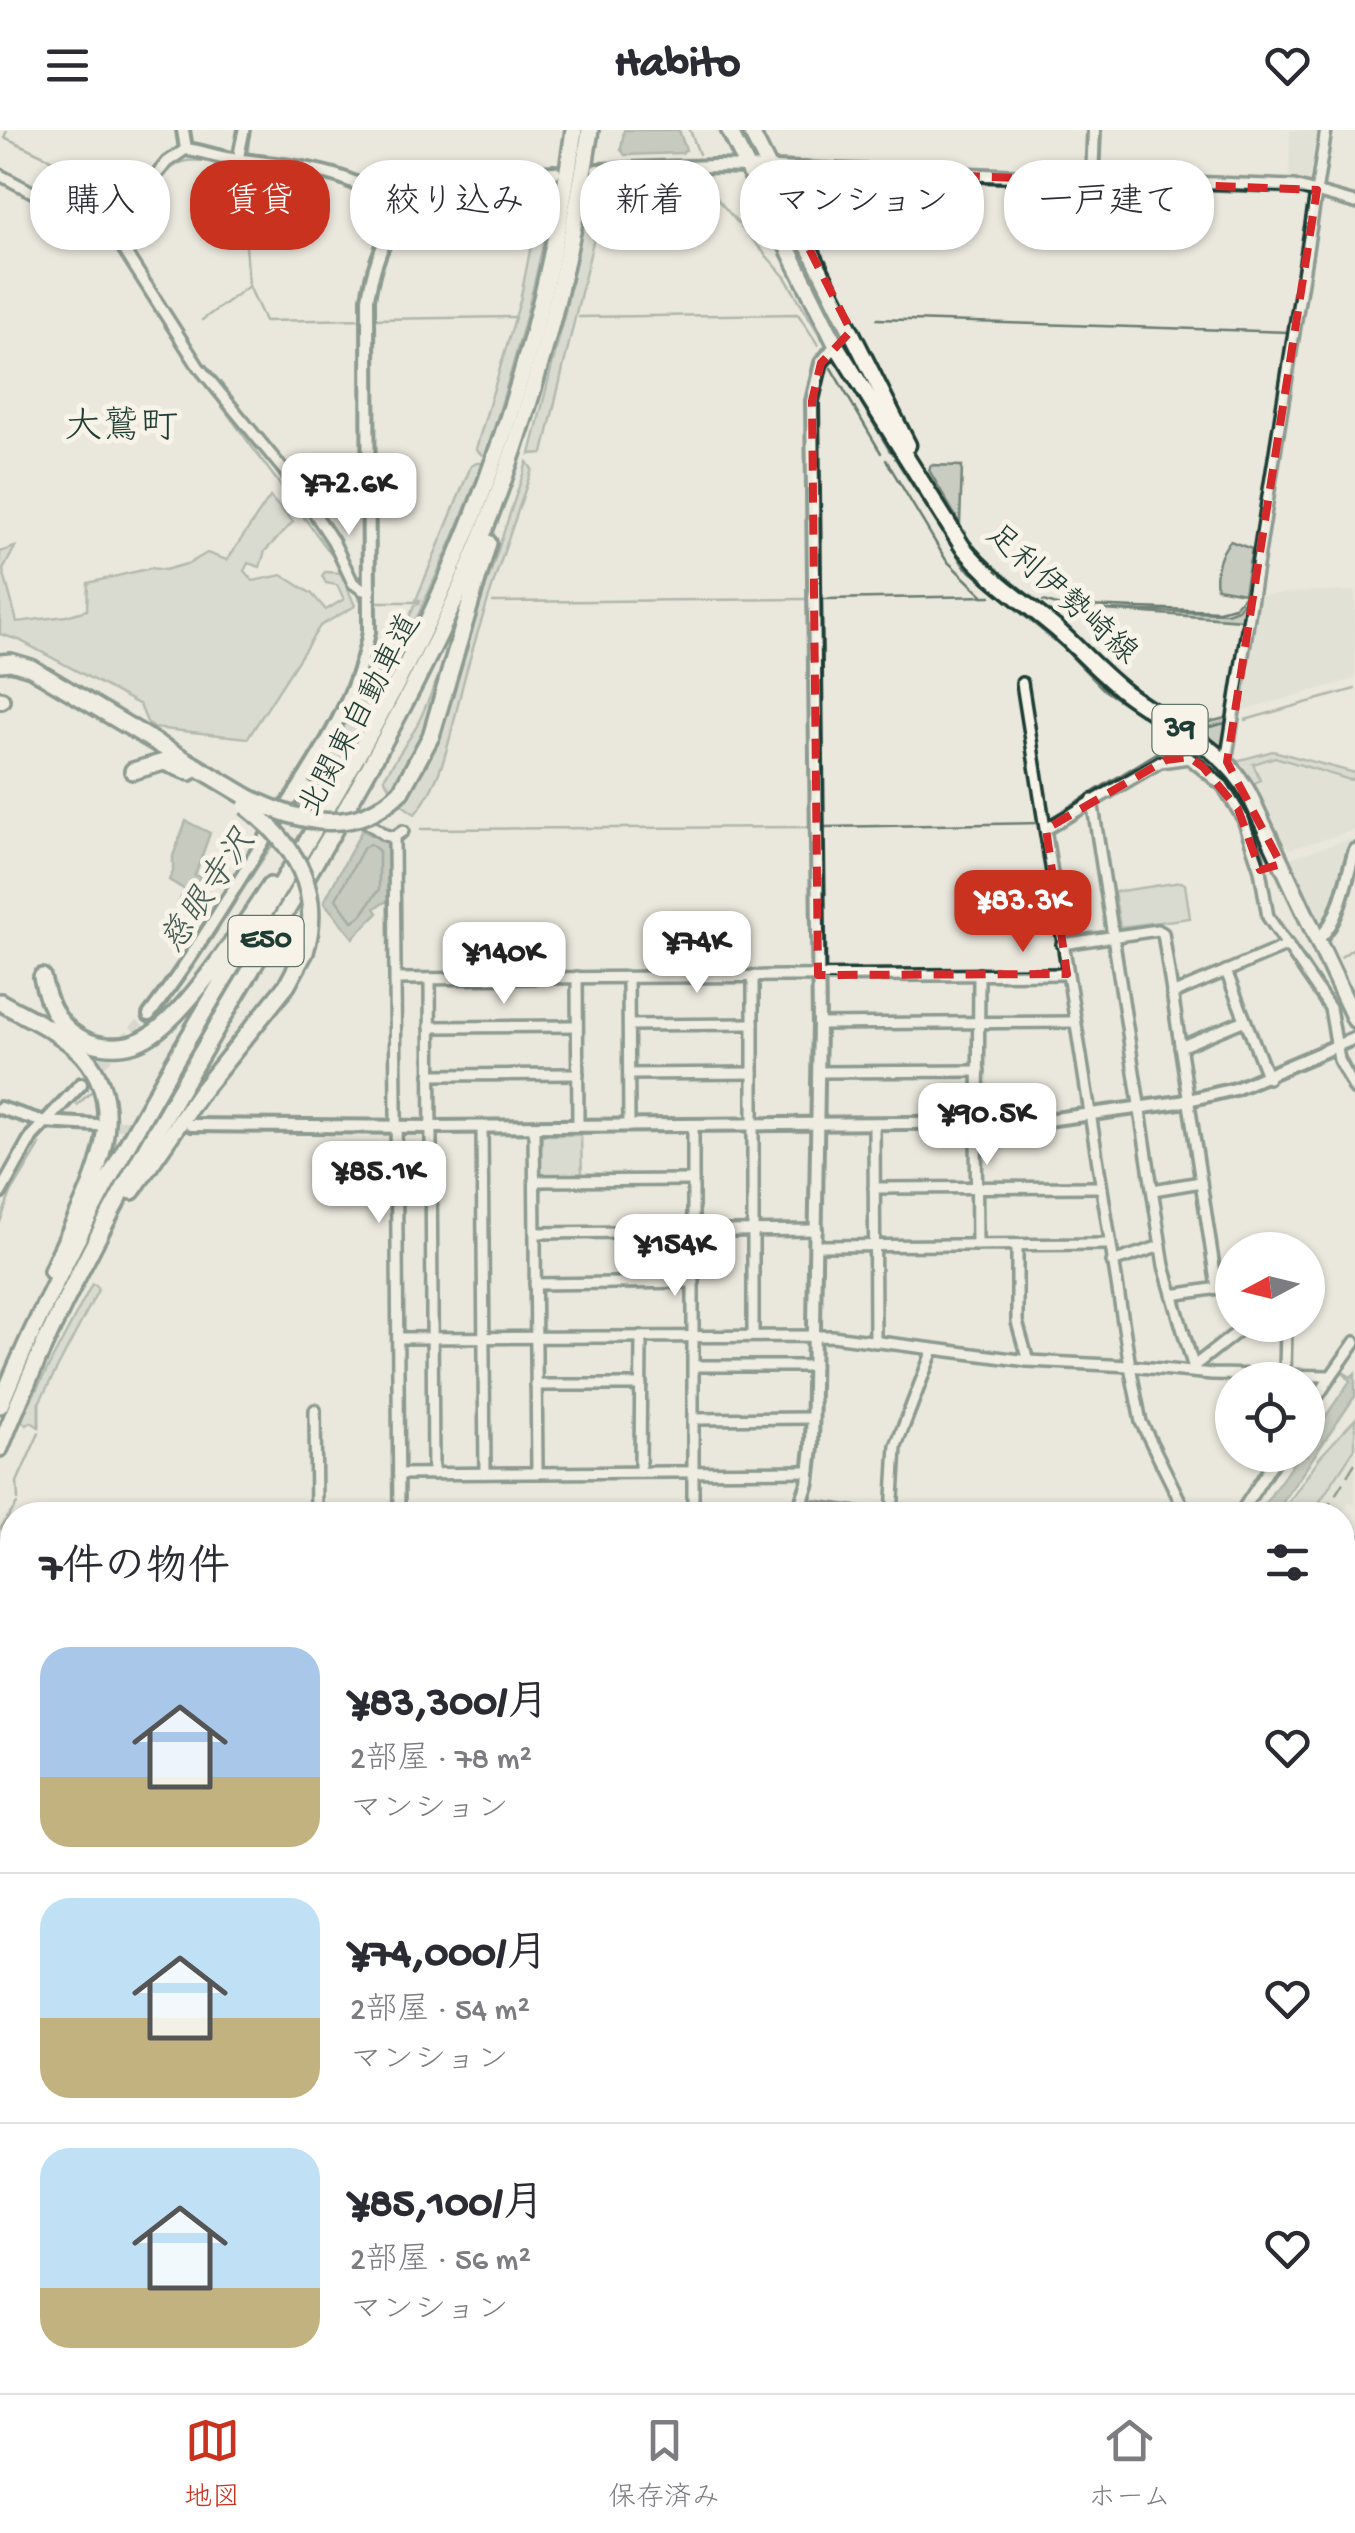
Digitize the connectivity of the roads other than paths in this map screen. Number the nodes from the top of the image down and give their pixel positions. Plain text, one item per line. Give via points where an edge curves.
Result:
1 (184, 130) edge
2 (244, 130) edge
3 (574, 130) edge
4 (590, 130) edge
5 (730, 130) edge
6 (750, 130) edge
7 (1094, 130) edge
8 (1326, 130) edge
9 (186, 149) junction
10 (238, 159) junction
11 (170, 160) edge
12 (745, 160) edge
13 (764, 160) edge
14 (1096, 160) edge
15 (0, 175) edge
16 (350, 182) edge
17 (1214, 183) edge
18 (1317, 190) junction
19 (30, 191) edge
20 (1355, 203) edge
21 (125, 250) edge
22 (380, 250) edge
23 (789, 250) edge
24 (808, 250) edge
25 (827, 288) junction
26 (836, 345) junction
27 (861, 350) junction
28 (521, 429) junction
29 (931, 495) junction
30 (370, 590) junction
31 (0, 663) edge
32 (1022, 683) dead end
33 (1226, 762) junction
34 (133, 771) dead end
35 (301, 783) junction
36 (1092, 800) junction
37 (248, 802) junction
38 (324, 803) junction
39 (356, 814) dead end
40 (1046, 829) junction
41 (1355, 850) edge
42 (1268, 868) junction
43 (1115, 936) junction
44 (1317, 939) junction
45 (1062, 944) junction
46 (1288, 944) junction
47 (1226, 971) junction
48 (979, 974) junction
49 (1067, 974) junction
50 (818, 975) junction
51 (752, 976) junction
52 (42, 977) dead end
53 (576, 977) junction
54 (396, 978) junction
55 (430, 978) junction
56 (628, 978) junction
57 (1172, 994) junction
58 (0, 1002) edge
59 (148, 1015) tunnel mouth
60 (1245, 1020) junction
61 (1355, 1020) edge
62 (1074, 1022) junction
63 (979, 1023) junction
64 (753, 1024) junction
65 (819, 1024) junction
66 (628, 1025) junction
67 (577, 1026) junction
68 (430, 1027) junction
69 (1355, 1038) edge
70 (1180, 1046) junction
71 (1335, 1047) junction
72 (978, 1071) junction
73 (819, 1072) junction
74 (753, 1073) junction
75 (578, 1074) junction
76 (629, 1074) junction
77 (430, 1075) junction
78 (1268, 1078) junction
79 (80, 1084) tunnel mouth
80 (1355, 1090) edge
81 (1188, 1100) junction
82 (0, 1108) edge
83 (1140, 1108) junction
84 (1088, 1115) junction
85 (44, 1122) junction
86 (874, 1124) junction
87 (977, 1124) junction
88 (96, 1125) tunnel mouth
89 (191, 1125) dead end
90 (693, 1125) junction
91 (753, 1125) junction
92 (818, 1125) junction
93 (534, 1126) junction
94 (578, 1126) junction
95 (629, 1126) junction
96 (397, 1127) junction
97 (431, 1127) junction
98 (482, 1127) junction
99 (694, 1180) junction
100 (535, 1181) junction
101 (1201, 1182) junction
102 (1100, 1186) junction
103 (977, 1187) junction
104 (874, 1188) junction
105 (1153, 1190) junction
106 (0, 1193) edge
107 (817, 1230) junction
108 (753, 1231) junction
109 (694, 1232) junction
110 (535, 1233) junction
111 (1110, 1244) junction
112 (977, 1245) junction
113 (1017, 1245) junction
114 (816, 1246) junction
115 (875, 1246) junction
116 (1161, 1246) junction
117 (1112, 1262) junction
118 (82, 1269) junction
119 (1215, 1274) edge
120 (694, 1282) junction
121 (536, 1284) junction
122 (1215, 1287) edge
123 (1172, 1295) junction
124 (815, 1335) junction
125 (641, 1336) junction
126 (694, 1336) junction
127 (752, 1336) junction
128 (431, 1337) junction
129 (484, 1337) junction
130 (536, 1337) junction
131 (398, 1338) junction
132 (875, 1342) junction
133 (1226, 1342) edge
134 (1355, 1342) edge
135 (933, 1350) junction
136 (1028, 1361) junction
137 (18, 1364) junction
138 (694, 1366) junction
139 (814, 1366) junction
140 (1130, 1366) junction
141 (1194, 1369) junction
142 (1215, 1370) edge
143 (1325, 1376) edge
144 (1331, 1376) junction
145 (536, 1385) junction
146 (640, 1385) junction
147 (1325, 1385) edge
148 (0, 1405) edge
149 (314, 1410) dead end
150 (814, 1418) junction
151 (695, 1419) junction
152 (0, 1448) edge
153 (696, 1471) junction
154 (810, 1471) junction
155 (537, 1472) junction
156 (640, 1472) junction
157 (1267, 1472) edge
158 (485, 1473) junction
159 (399, 1474) junction
160 (432, 1474) junction
161 (316, 1502) edge
162 (399, 1502) edge
163 (695, 1502) edge
164 (801, 1502) edge
165 (893, 1502) edge
166 (1181, 1502) edge
167 (1247, 1502) edge

1 - 9 street
2 - 10 street
3 - 38 highway, 北関東自動車道 / E50 via 544,292 486,482 422,633
4 - 28 highway, 北関東自動車道 / E50 via 560,293
5 - 12 main road, 足利伊勢崎線 / 39
6 - 13 main road, 足利伊勢崎線 / 39
7 - 14 street
8 - 18 street
9 - 10 street
9 - 11 street
10 - 16 street via 322,169
15 - 19 street
17 - 18 street
18 - 20 street
18 - 33 street
21 - 30 street via 198,366 324,526 353,583
22 - 30 street via 368,298
23 - 26 main road, 足利伊勢崎線 / 39
24 - 25 main road, 足利伊勢崎線 / 39
25 - 26 main road via 842,328
25 - 27 main road, 足利伊勢崎線 / 39
26 - 27 main road
26 - 29 main road, 足利伊勢崎線 / 39
26 - 50 street via 820,363 812,401
27 - 29 main road, 足利伊勢崎線 / 39
28 - 37 highway, bridge via 431,736 401,791 378,811 342,824
28 - 118 highway, 北関東自動車道 / E50 via 468,569 415,682 140,1156
29 - 33 main road, 足利伊勢崎線 / 39 via 981,567 1128,694
30 - 35 street via 359,678
31 - 37 highway via 31,668
32 - 40 street
33 - 42 main road, 足利伊勢崎線 / 39 via 1244,786
34 - 37 highway via 174,764
35 - 38 street
35 - 59 street
36 - 40 street
36 - 42 street via 1160,762 1189,758 1233,800
36 - 43 street
37 - 118 highway, bridge via 282,836 299,865 311,915 305,952 288,985 162,1144
38 - 52 highway via 242,927 168,1021 145,1039 112,1046 76,1036 54,1014
38 - 137 highway, 北関東自動車道 / E50 via 102,1192
39 - 54 street via 385,834 399,834
40 - 45 street
41 - 44 street via 1332,922
42 - 44 main road, 足利伊勢崎線 / 39
42 - 46 street via 1266,912
43 - 45 street
43 - 57 street via 1161,931
43 - 83 street
44 - 61 main road, 足利伊勢崎線 / 39
45 - 49 street
46 - 47 street
46 - 71 street via 1330,1008
47 - 57 street
47 - 60 street
48 - 49 street
48 - 50 street
48 - 63 street
49 - 62 street
50 - 51 street
50 - 65 street
51 - 56 street
51 - 64 street
53 - 55 street
53 - 56 street
53 - 67 street
54 - 55 street
54 - 96 street
55 - 68 street
56 - 66 street
57 - 70 street
58 - 137 highway via 83,1056 106,1107 100,1160
60 - 70 street
60 - 78 street
62 - 63 street
62 - 84 street
63 - 65 street
63 - 72 street
64 - 66 street
64 - 74 street
65 - 73 street
66 - 76 street
67 - 68 street
67 - 75 street
68 - 77 street
69 - 71 street
70 - 81 street
71 - 78 street
71 - 80 street
72 - 73 street
72 - 87 street
73 - 92 street
74 - 76 street
74 - 91 street
75 - 77 street
75 - 94 street
76 - 95 street
77 - 97 street
78 - 81 street
79 - 85 street
81 - 83 street
81 - 101 street
82 - 85 street
83 - 84 street
83 - 105 street
84 - 87 street
84 - 102 street
85 - 88 street
85 - 106 street
86 - 87 street
86 - 92 street
86 - 104 street
87 - 103 street
89 - 96 street
90 - 91 street
90 - 95 street
90 - 99 street
91 - 92 street
91 - 108 street
92 - 107 street
93 - 94 street
93 - 98 street
93 - 100 street
94 - 95 street
96 - 97 street
96 - 131 street
97 - 98 street
97 - 128 street
98 - 129 street
99 - 100 street
99 - 109 street
100 - 110 street
101 - 105 street
101 - 119 street
102 - 103 street
102 - 111 street
103 - 104 street
103 - 112 street
104 - 115 street
105 - 116 street
107 - 108 street
107 - 114 street
108 - 109 street
108 - 127 street
109 - 110 street
109 - 120 street
110 - 121 street
111 - 113 street
111 - 117 street
112 - 113 street
112 - 115 street
113 - 136 street via 1016,1322
114 - 115 street
114 - 124 street
115 - 132 street
116 - 117 street
116 - 123 street
117 - 140 street
118 - 152 highway, 北関東自動車道 / E50
120 - 121 street
120 - 126 street
121 - 130 street
122 - 123 street
123 - 141 street
124 - 127 street
124 - 132 street
124 - 139 street
125 - 126 street
125 - 130 street
125 - 146 street
126 - 127 street
126 - 138 street
128 - 129 street
128 - 131 street
128 - 160 street
129 - 130 street
129 - 158 street
130 - 145 street
131 - 159 street
132 - 135 street
133 - 141 street
134 - 144 street
135 - 136 street
135 - 165 street via 896,1446
136 - 140 street
137 - 148 highway, 北関東自動車道 / E50
138 - 139 street
138 - 151 street
139 - 150 street
140 - 141 street
140 - 166 street via 1141,1422
141 - 142 street
143 - 144 street
144 - 147 street
145 - 146 street
145 - 155 street
146 - 156 street
149 - 161 street
150 - 151 street
150 - 154 street
151 - 153 street
153 - 154 street
153 - 156 street
153 - 163 street
154 - 164 street
155 - 156 street
155 - 158 street
157 - 167 street
158 - 160 street
159 - 160 street
159 - 162 street

